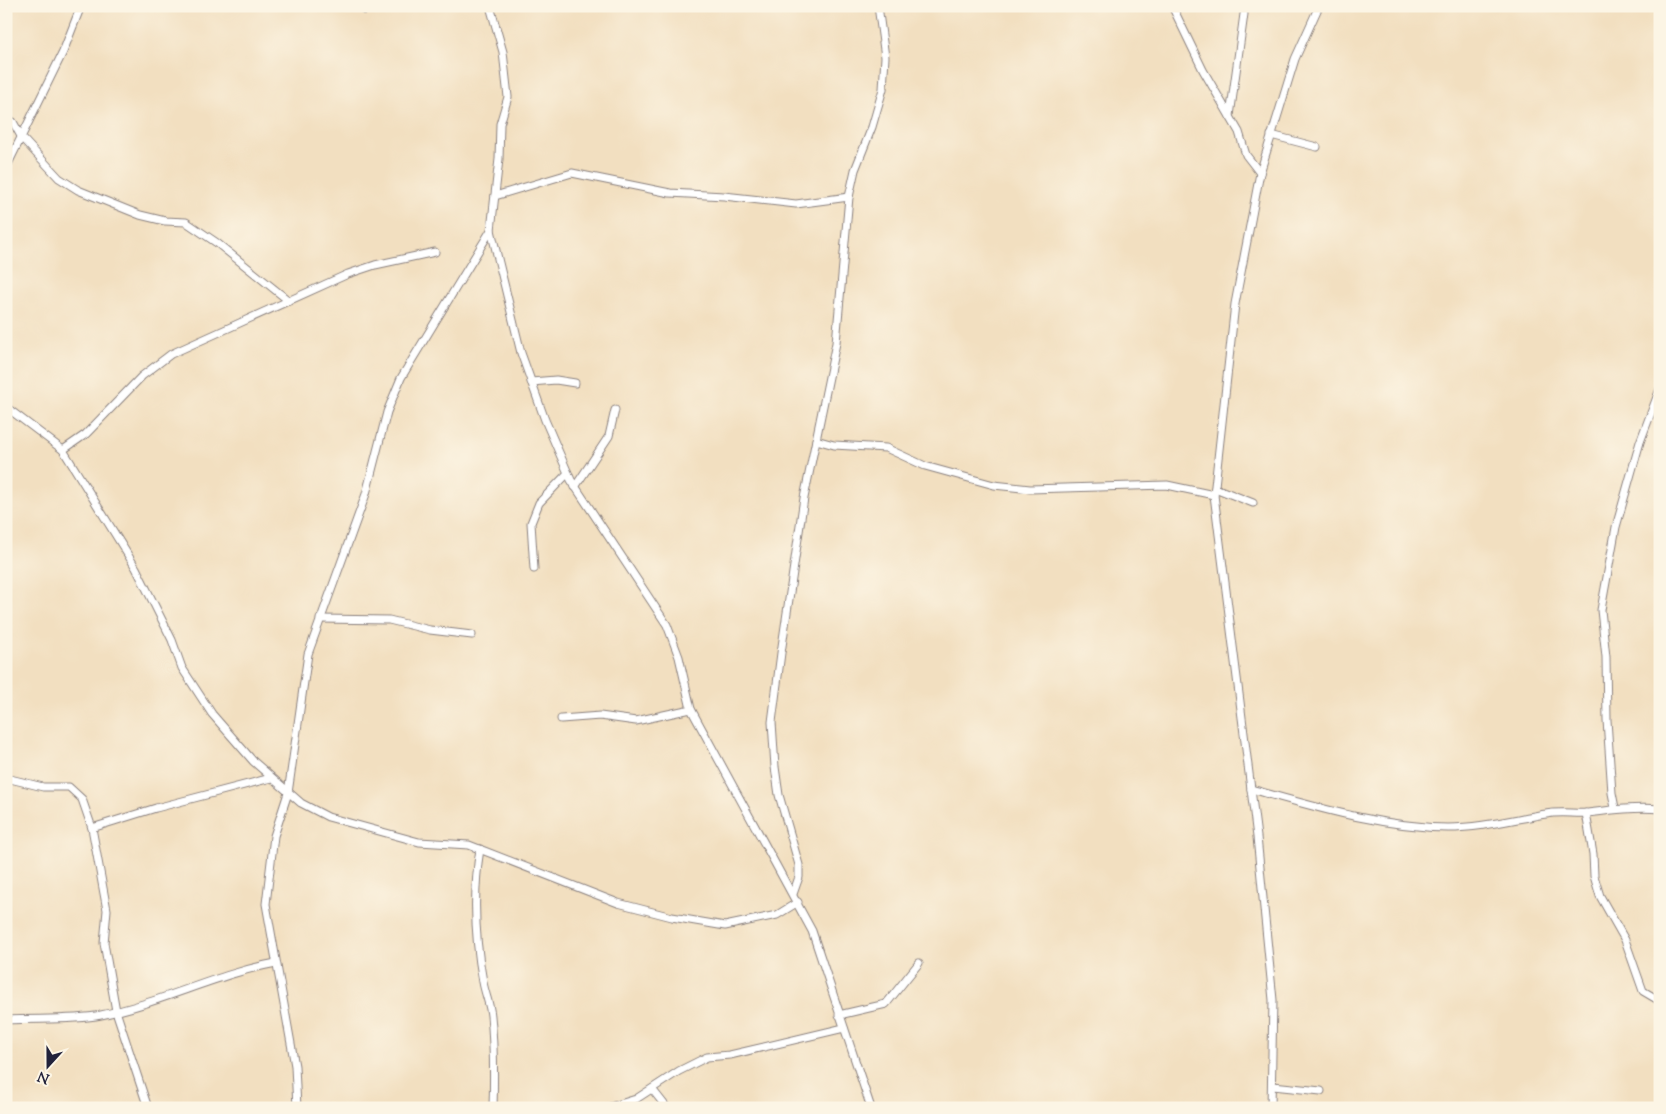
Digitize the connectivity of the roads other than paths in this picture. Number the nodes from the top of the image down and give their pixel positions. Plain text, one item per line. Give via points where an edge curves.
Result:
1 (81, 6) edge
2 (381, 6) edge
3 (490, 6) edge
4 (878, 6) edge
5 (1172, 6) edge
6 (1319, 6) edge
7 (364, 10) dead end
8 (1244, 14) dead end
9 (1230, 116) junction
10 (6, 118) edge
11 (1271, 135) junction
12 (22, 138) junction
13 (1317, 147) dead end
14 (6, 168) edge
15 (1260, 173) junction
16 (495, 196) junction
17 (849, 196) junction
18 (491, 230) junction
19 (435, 252) dead end
20 (289, 301) junction
21 (532, 382) junction
22 (575, 383) dead end
23 (1660, 389) edge
24 (6, 407) edge
25 (615, 410) dead end
26 (816, 440) junction
27 (63, 450) junction
28 (568, 473) junction
29 (576, 486) junction
30 (1215, 492) junction
31 (1253, 503) dead end
32 (534, 569) dead end
33 (320, 619) junction
34 (472, 635) dead end
35 (691, 709) junction
36 (561, 718) dead end
37 (6, 778) edge
38 (271, 778) junction
39 (1251, 790) junction
40 (288, 793) junction
41 (1616, 808) junction
42 (1660, 809) edge
43 (1586, 813) junction
44 (92, 828) junction
45 (480, 849) junction
46 (793, 894) junction
47 (798, 902) junction
48 (276, 963) junction
49 (919, 963) dead end
50 (1660, 1001) edge
51 (116, 1011) junction
52 (839, 1015) junction
53 (6, 1020) edge
54 (844, 1028) junction
55 (1273, 1086) junction
56 (652, 1089) junction
57 (1321, 1091) dead end
58 (148, 1108) edge
59 (297, 1108) edge
60 (493, 1108) edge
61 (607, 1108) edge
62 (667, 1108) edge
63 (871, 1108) edge
64 (1271, 1108) edge

1 - 12 street
2 - 7 street
3 - 16 street via 503,52 508,97 500,124
4 - 17 street via 884,57 883,89
5 - 9 street
6 - 11 street via 1295,60
8 - 9 street
9 - 15 street via 1246,155
10 - 12 street via 13,122
11 - 13 street
11 - 15 street
12 - 14 street
12 - 20 street via 59,178 78,190 140,215 186,222
15 - 30 street via 1236,304
16 - 17 street via 572,173 670,193 796,204
16 - 18 street
17 - 26 street via 836,343
18 - 21 street via 521,353
18 - 33 street via 401,378 387,412 366,494
19 - 20 street via 375,265
20 - 27 street via 171,354 142,376 86,434
21 - 22 street via 556,380
21 - 28 street
23 - 41 street via 1618,517 1601,610 1606,657 1607,730
24 - 27 street
25 - 29 street via 609,436
26 - 30 street via 834,445 886,448 925,466 994,485 1030,488 1167,485
26 - 46 street via 804,498 772,722 778,795 799,865
27 - 38 street via 136,568 172,640 182,668 212,714
28 - 29 street
28 - 32 street via 539,503 531,523
29 - 35 street via 667,625
30 - 31 street
30 - 39 street
33 - 34 street via 389,620 430,630
33 - 40 street via 308,654
35 - 36 street via 636,721 600,716
35 - 46 street
37 - 44 street via 43,787 69,787 82,799
38 - 40 street
38 - 44 street
39 - 43 street via 1350,815 1408,825 1475,826 1548,813
39 - 55 street via 1273,1000
40 - 45 street via 335,819 419,842 457,843
40 - 48 street via 274,836 266,904
41 - 42 street
41 - 43 street
43 - 50 street via 1594,876 1600,896 1626,940 1643,991
44 - 51 street via 107,910 104,944
45 - 47 street via 618,903 681,919 725,926 777,915
45 - 60 street via 476,900 483,983 491,1015
46 - 47 street
47 - 52 street via 812,931
48 - 51 street
48 - 59 street via 295,1066
49 - 52 street via 886,1004
51 - 53 street via 74,1018
51 - 58 street
52 - 54 street
54 - 56 street via 730,1055 707,1057 679,1070
54 - 63 street
55 - 57 street
55 - 64 street
56 - 61 street via 636,1099
56 - 62 street

